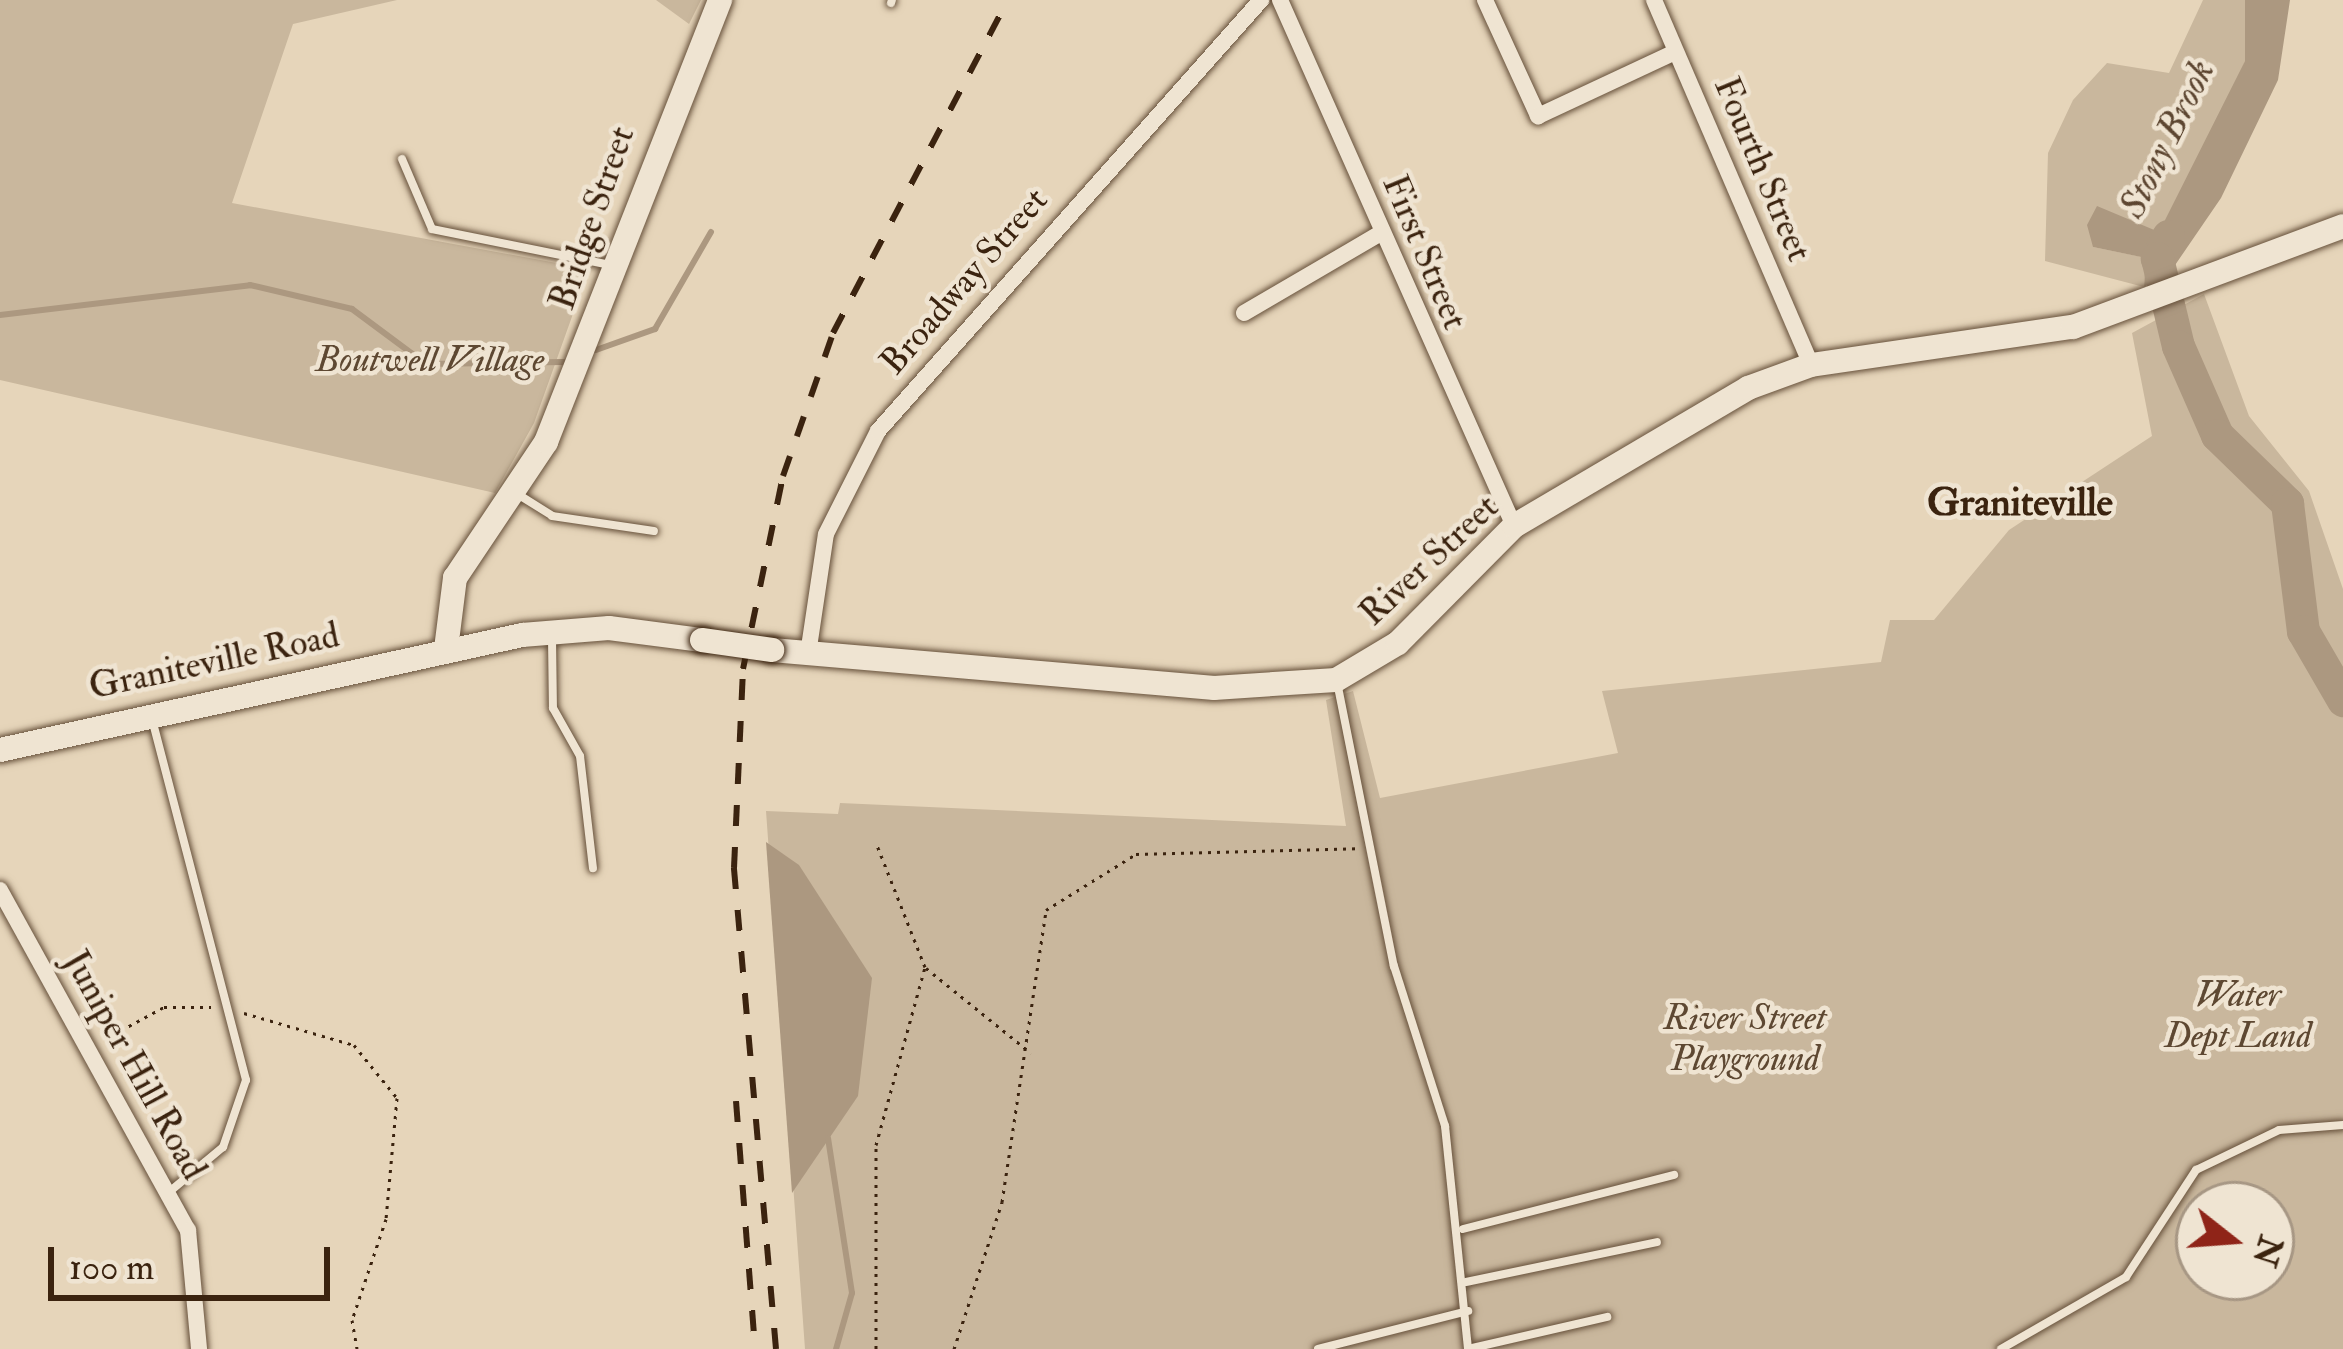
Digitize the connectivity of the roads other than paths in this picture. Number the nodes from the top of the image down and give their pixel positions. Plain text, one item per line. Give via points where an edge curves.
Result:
1 (720, 0) edge
2 (1262, 0) edge
3 (1280, 0) edge
4 (1485, 0) edge
5 (1654, 0) edge
6 (1676, 52) junction
7 (402, 159) dead end
8 (2343, 226) edge
9 (1381, 233) junction
10 (612, 265) junction
11 (1244, 313) dead end
12 (1811, 364) junction
13 (515, 492) junction
14 (1514, 526) junction
15 (654, 531) dead end
16 (552, 632) junction
17 (446, 649) junction
18 (808, 654) junction
19 (1336, 680) junction
20 (150, 712) junction
21 (0, 750) edge
22 (593, 868) dead end
23 (0, 890) edge
24 (2343, 1124) edge
25 (1674, 1175) dead end
26 (168, 1193) junction
27 (1463, 1229) junction
28 (1657, 1242) dead end
29 (1466, 1282) junction
30 (1468, 1311) junction
31 (1607, 1317) dead end
32 (199, 1349) edge
33 (1318, 1349) edge
34 (1468, 1349) edge
35 (2001, 1349) edge

1 - 10 main road, Bridge Street
2 - 18 street, Broadway Street via 878,431 826,534
3 - 9 street, First Street
4 - 6 street via 1538,116
5 - 6 street, Fourth Street
6 - 12 street, Fourth Street
7 - 10 lane via 432,229
8 - 12 main road, River Street via 2046,334
9 - 11 street
9 - 14 street, First Street
10 - 13 main road, Bridge Street via 580,364
12 - 14 main road, River Street via 1689,416
13 - 15 lane via 552,516
13 - 17 main road, Bridge Street via 454,578
14 - 19 main road, River Street via 1398,643
16 - 17 main road, River Street
16 - 18 main road, River Street, bridge
16 - 22 lane via 553,708 580,756
17 - 20 main road, Graniteville Road
18 - 19 main road, River Street via 1214,688
19 - 27 lane
20 - 21 main road, Graniteville Road
20 - 26 lane via 246,1079 237,1119 204,1172
23 - 26 street, Juniper Hill Road
24 - 35 lane via 2279,1130 2196,1170 2126,1277
25 - 27 lane
26 - 32 street, Juniper Hill Road via 188,1230
27 - 29 lane
28 - 29 lane
29 - 30 lane
30 - 33 lane
30 - 34 lane
31 - 34 lane

